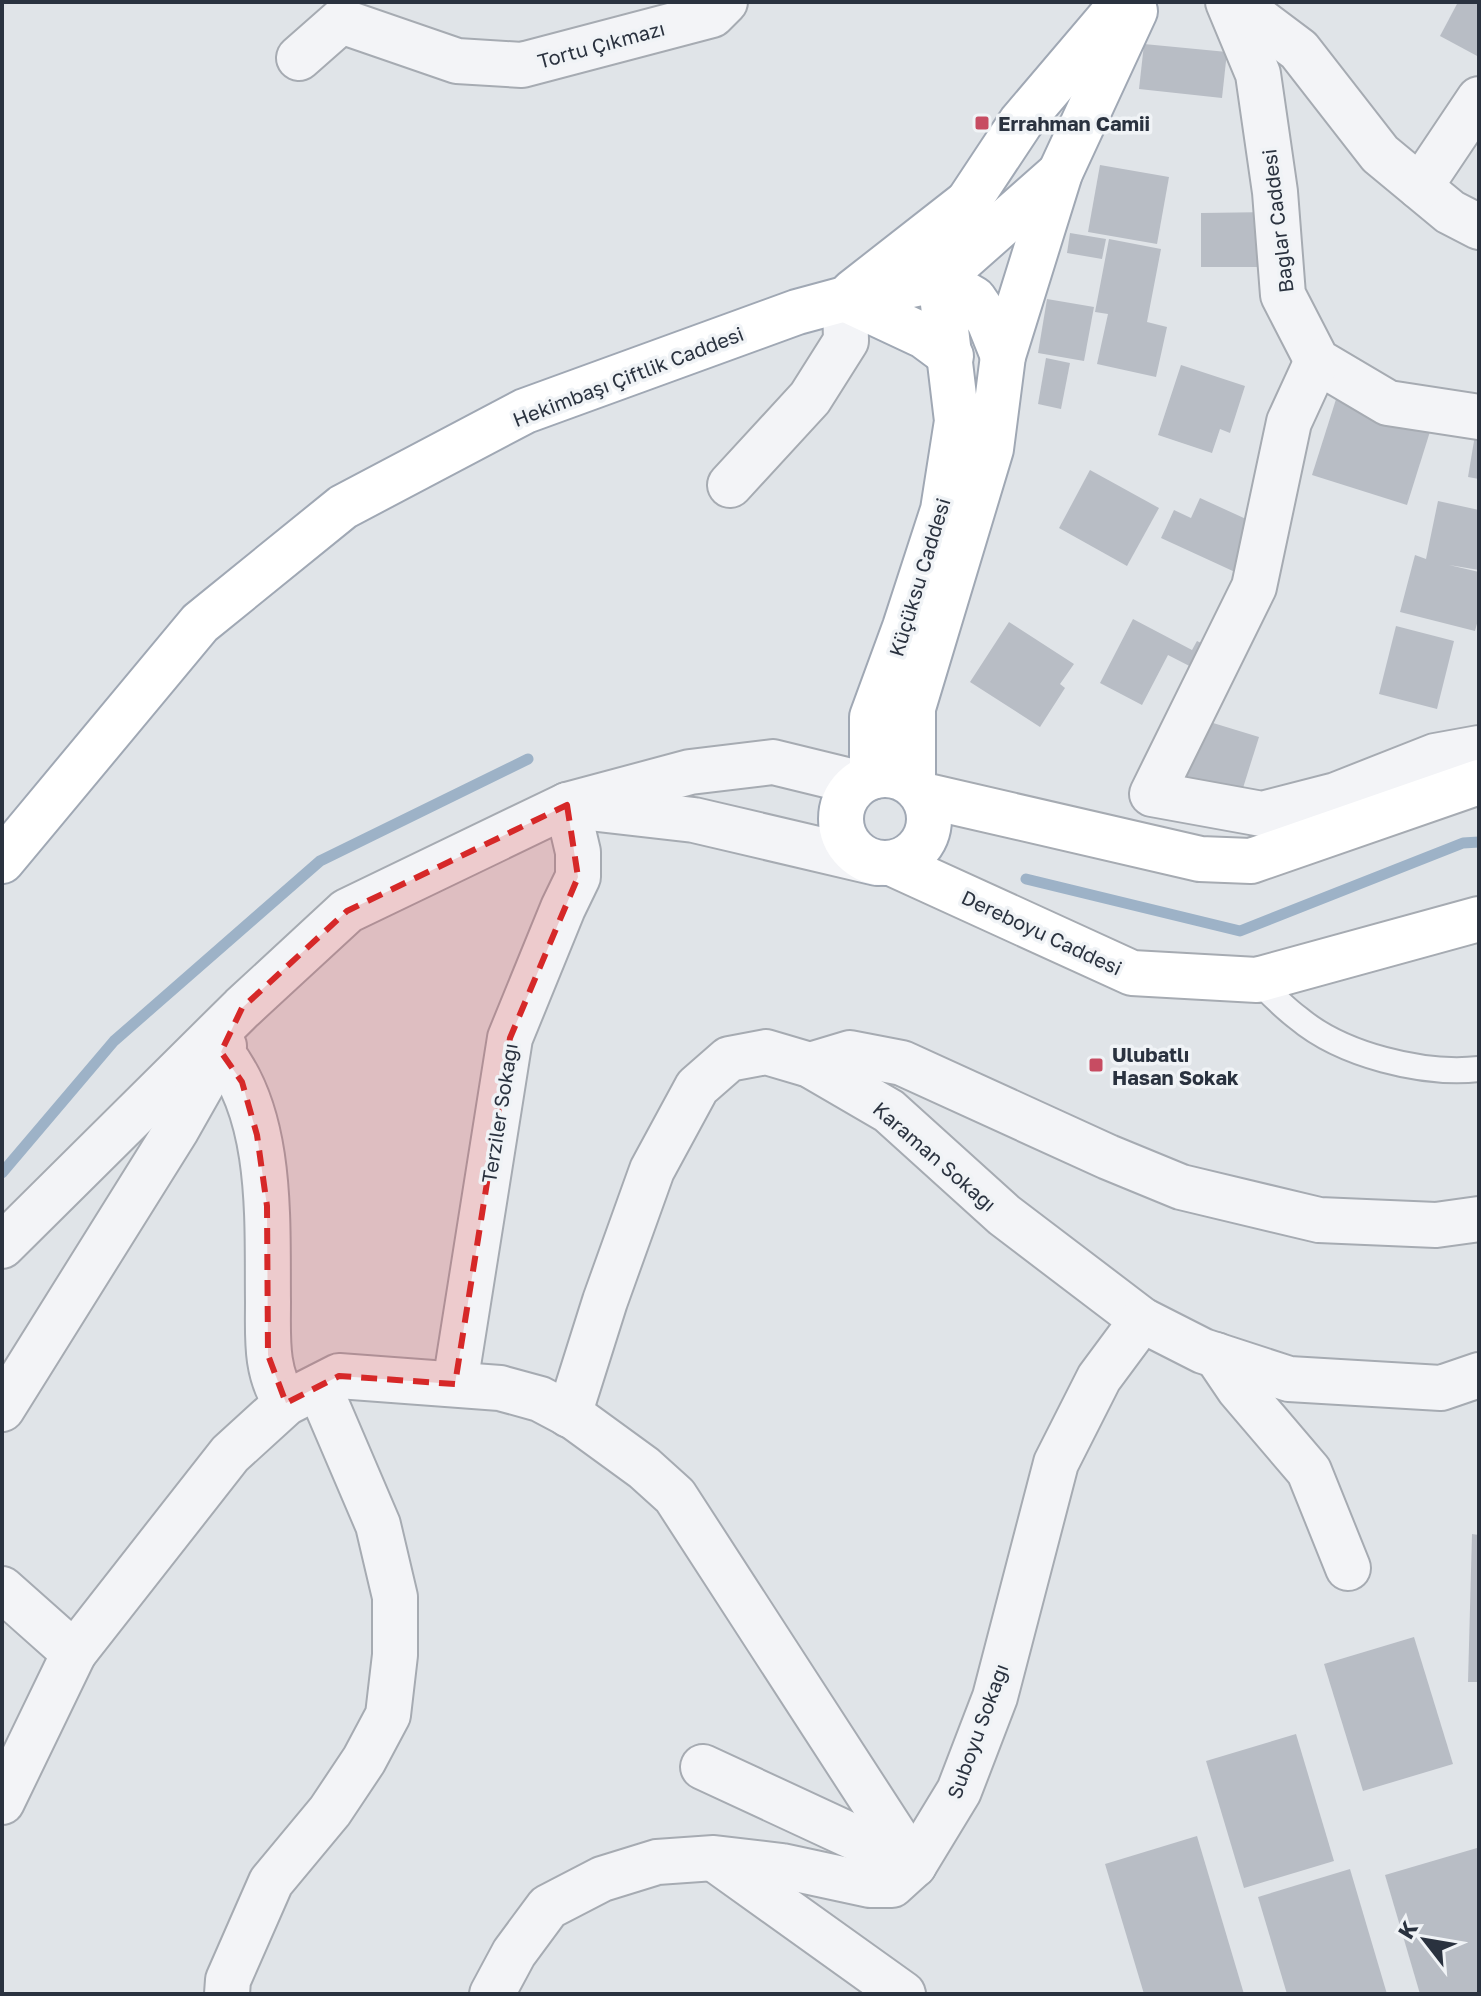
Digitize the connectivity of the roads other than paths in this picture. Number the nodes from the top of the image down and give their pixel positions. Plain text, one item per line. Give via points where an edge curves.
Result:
1 (725, 2) edge
2 (1123, 2) edge
3 (1139, 2) edge
4 (1228, 2) edge
5 (1235, 2) edge
6 (299, 58) dead end
7 (1479, 99) edge
8 (1060, 173) junction
9 (1420, 187) junction
10 (968, 202) junction
11 (1479, 227) edge
12 (940, 279) junction
13 (845, 299) junction
14 (951, 356) junction
15 (1003, 356) junction
16 (1317, 361) junction
17 (1479, 417) edge
18 (730, 485) dead end
19 (1478, 752) edge
20 (892, 785) junction
21 (567, 805) junction
22 (2, 861) edge
23 (884, 863) junction
24 (1479, 919) edge
25 (1257, 980) junction
26 (242, 1008) junction
27 (221, 1052) junction
28 (810, 1065) junction
29 (1479, 1069) edge
30 (1479, 1219) edge
31 (2, 1246) edge
32 (1142, 1320) junction
33 (1216, 1355) junction
34 (1479, 1375) edge
35 (455, 1384) junction
36 (302, 1395) junction
37 (2, 1409) edge
38 (569, 1415) junction
39 (1348, 1568) dead end
40 (2, 1589) edge
41 (74, 1653) junction
42 (703, 1767) dead end
43 (2, 1802) edge
44 (714, 1858) junction
45 (914, 1865) junction
46 (227, 1994) edge
47 (492, 1994) edge
48 (903, 1994) edge

1 - 6 street, Tortu Çıkmazı via 712,15 522,65 457,61 341,21
2 - 10 main road, Küçüksu Caddesi via 1021,122
3 - 8 main road, Küçüksu Caddesi
4 - 16 street, Bağlar Caddesi via 1258,74 1283,295
5 - 9 street via 1299,50 1380,154
7 - 9 street
8 - 12 main road
8 - 15 main road, Küçüksu Caddesi
9 - 11 street
10 - 12 main road, Küçüksu Caddesi
10 - 13 main road
12 - 13 main road, Hekimbaşı Çiftlik Caddesi
12 - 14 main road, Küçüksu Caddesi
12 - 15 main road via 974,299
13 - 14 main road via 924,336
13 - 18 street via 846,341 810,398
13 - 22 main road, Hekimbaşı Çiftlik Caddesi via 525,411 343,507 200,623
14 - 20 main road, Küçüksu Caddesi via 957,421 943,510 872,717
15 - 20 main road, Küçüksu Caddesi via 991,449
16 - 17 street via 1388,403
16 - 19 street via 1289,422 1254,587 1152,794 1262,814 1336,795 1435,756
19 - 20 main road via 1251,861 1200,859
20 - 21 street via 773,762 690,772
20 - 23 main road via 928,808 929,823 917,850 906,859
20 - 23 main road via 849,794 842,807 843,835 851,848 862,858
21 - 23 street via 694,820
21 - 26 street via 347,911
21 - 35 street, Terziler Sokağı via 578,877 510,1038
23 - 25 main road, Dereboyu Caddesi via 1132,973
24 - 25 main road, Dereboyu Caddesi
25 - 29 lane via 1299,1020 1368,1054 1436,1068
26 - 27 street
26 - 31 street
27 - 36 street via 242,1082 259,1147 267,1206 268,1355 275,1384
27 - 37 street
28 - 30 street via 850,1053 902,1063 1181,1187 1319,1220 1436,1225
28 - 32 street, Karaman Sokağı via 889,1111 1004,1215
28 - 38 street, Karaman Sokağı via 766,1052 729,1059 697,1087 652,1170
32 - 33 street, Karaman Sokağı
32 - 45 street, Suboyu Sokağı via 1099,1378 1056,1463 995,1697 959,1791
33 - 34 street, Karaman Sokağı via 1289,1379 1441,1388
33 - 39 street via 1309,1471
35 - 36 street via 339,1376
35 - 38 street via 526,1395
36 - 41 street via 230,1454
36 - 46 street via 378,1525 395,1597 388,1715 330,1811 271,1882 228,1980
38 - 45 street via 675,1496
40 - 41 street
41 - 43 street
42 - 45 street
44 - 45 street, Suboyu Sokağı via 870,1885 892,1885
44 - 47 street, Suboyu Sokağı via 657,1862 602,1879 548,1907
44 - 48 street

